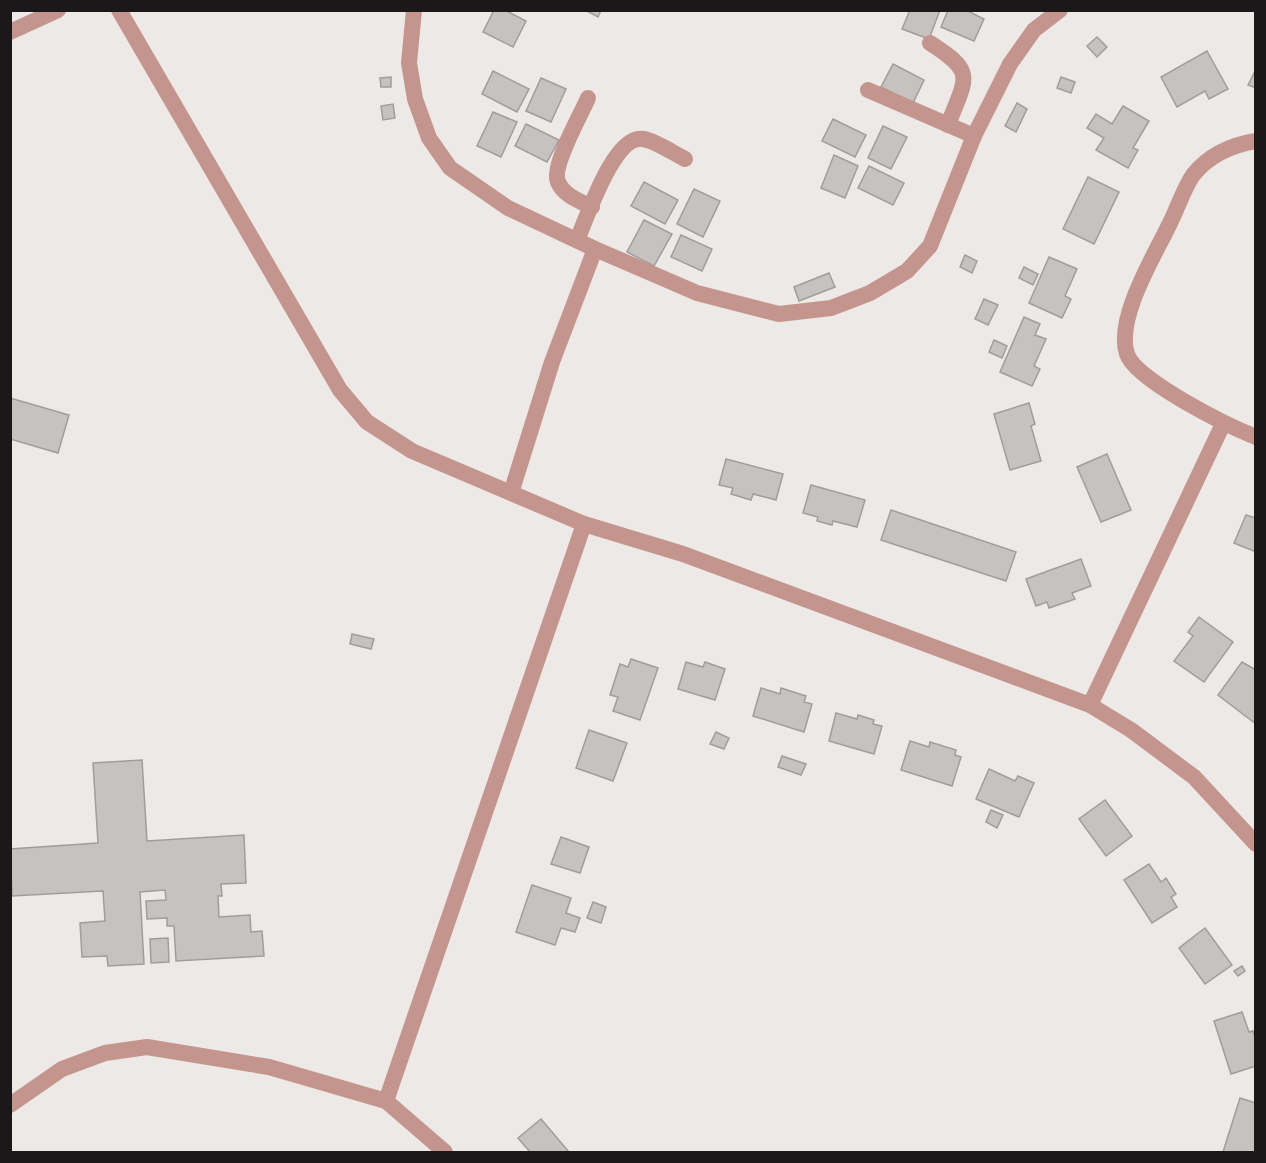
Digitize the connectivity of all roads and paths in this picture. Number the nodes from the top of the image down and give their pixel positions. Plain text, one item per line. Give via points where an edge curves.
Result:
1 (58, 10) edge
2 (119, 10) edge
3 (414, 10) edge
4 (1060, 10) edge
5 (10, 32) edge
6 (930, 43) dead end
7 (868, 90) dead end
8 (588, 98) dead end
9 (948, 125) junction
10 (974, 136) junction
11 (1256, 141) edge
12 (685, 159) dead end
13 (592, 207) junction
14 (577, 240) junction
15 (595, 249) junction
16 (1223, 424) junction
17 (1256, 437) edge
18 (512, 493) junction
19 (584, 524) junction
20 (1090, 705) junction
21 (1256, 844) edge
22 (386, 1101) junction
23 (10, 1105) edge
24 (445, 1152) edge

1 - 5 street
2 - 18 street via 349,404 385,435 412,451
3 - 14 street via 409,63 415,99 429,138 450,168 508,208
4 - 10 street via 1034,30 1010,64
6 - 9 street via 957,60 963,69 963,86
7 - 9 street
8 - 13 street via 557,169 558,182 567,194
9 - 10 street
10 - 15 street via 930,246 907,271 870,293 831,308 779,314 696,293
11 - 16 street via 1224,149 1193,176 1133,301 1125,332 1127,354 1139,372
12 - 13 street via 643,139 629,140 616,153
13 - 14 street
14 - 15 street
15 - 18 street via 552,362
16 - 17 street
16 - 20 street
18 - 19 street
19 - 20 street via 683,554
19 - 22 street
20 - 21 street via 1194,777
22 - 23 street via 269,1067 147,1047 105,1053 62,1070
22 - 24 street

